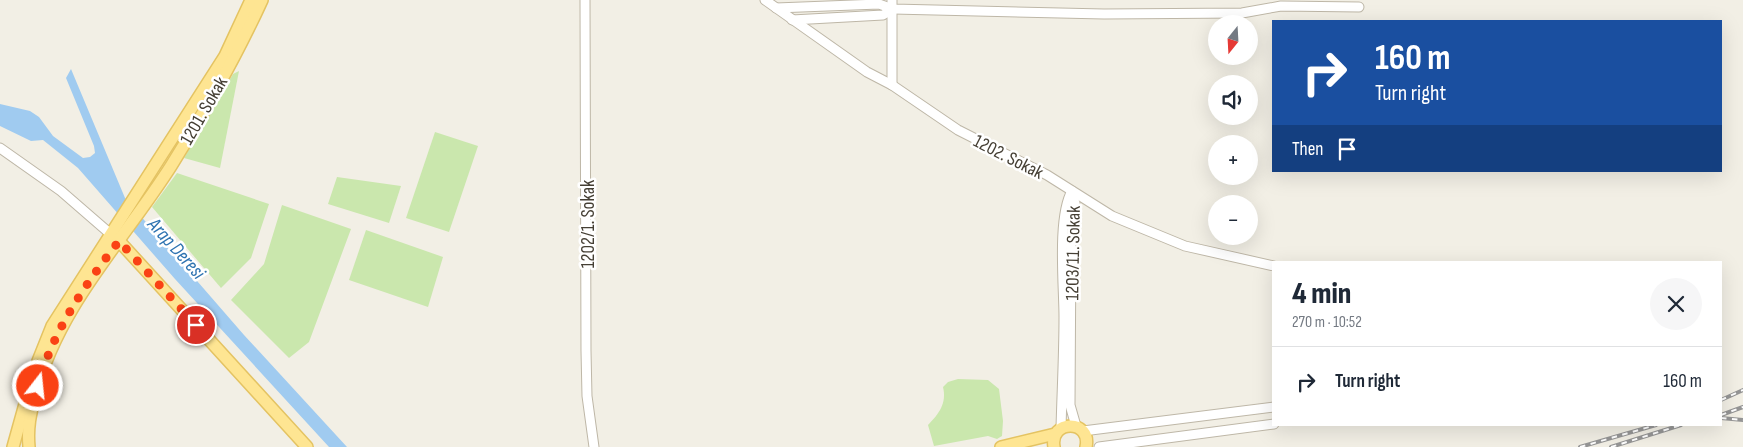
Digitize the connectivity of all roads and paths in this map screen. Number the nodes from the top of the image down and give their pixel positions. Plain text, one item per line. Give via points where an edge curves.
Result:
1 (251, 0) edge
2 (262, 0) edge
3 (586, 0) edge
4 (765, 0) edge
5 (892, 5) edge
6 (1359, 7) dead end
7 (776, 8) junction
8 (792, 20) junction
9 (892, 85) junction
10 (0, 148) edge
11 (1071, 192) junction
12 (133, 211) junction
13 (117, 235) junction
14 (1272, 266) edge
15 (1068, 313) junction
16 (1272, 407) edge
17 (1272, 424) edge
18 (1079, 428) junction
19 (1058, 431) junction
20 (13, 447) edge
21 (29, 447) edge
22 (307, 447) edge
23 (594, 447) edge
24 (1001, 447) edge
25 (1054, 447) edge
26 (1086, 447) edge
27 (1100, 447) edge

1 - 12 main road, 1201. Sokak via 224,56
2 - 12 main road, 1201. Sokak via 171,166
3 - 23 street, 1202/1. Sokak via 586,360
4 - 7 street, 1202. Sokak
5 - 6 street via 1113,14 1242,13 1281,6
5 - 7 street
5 - 8 street via 883,15
5 - 9 street
7 - 8 street, 1202. Sokak
8 - 9 street, 1202. Sokak via 867,72
9 - 11 street, 1202. Sokak via 958,130 1047,175
10 - 13 street
11 - 14 street, 1202. Sokak via 1112,216 1169,241
11 - 15 street, 1203/11. Sokak via 1064,238
12 - 13 main road
13 - 20 main road via 79,281 46,336
13 - 21 main road via 63,323 44,364 27,427
13 - 22 main road
15 - 18 street via 1070,405
15 - 19 street
16 - 18 street
17 - 27 street
18 - 19 main road via 1068,425
18 - 26 main road via 1086,438
19 - 24 main road
19 - 25 main road

